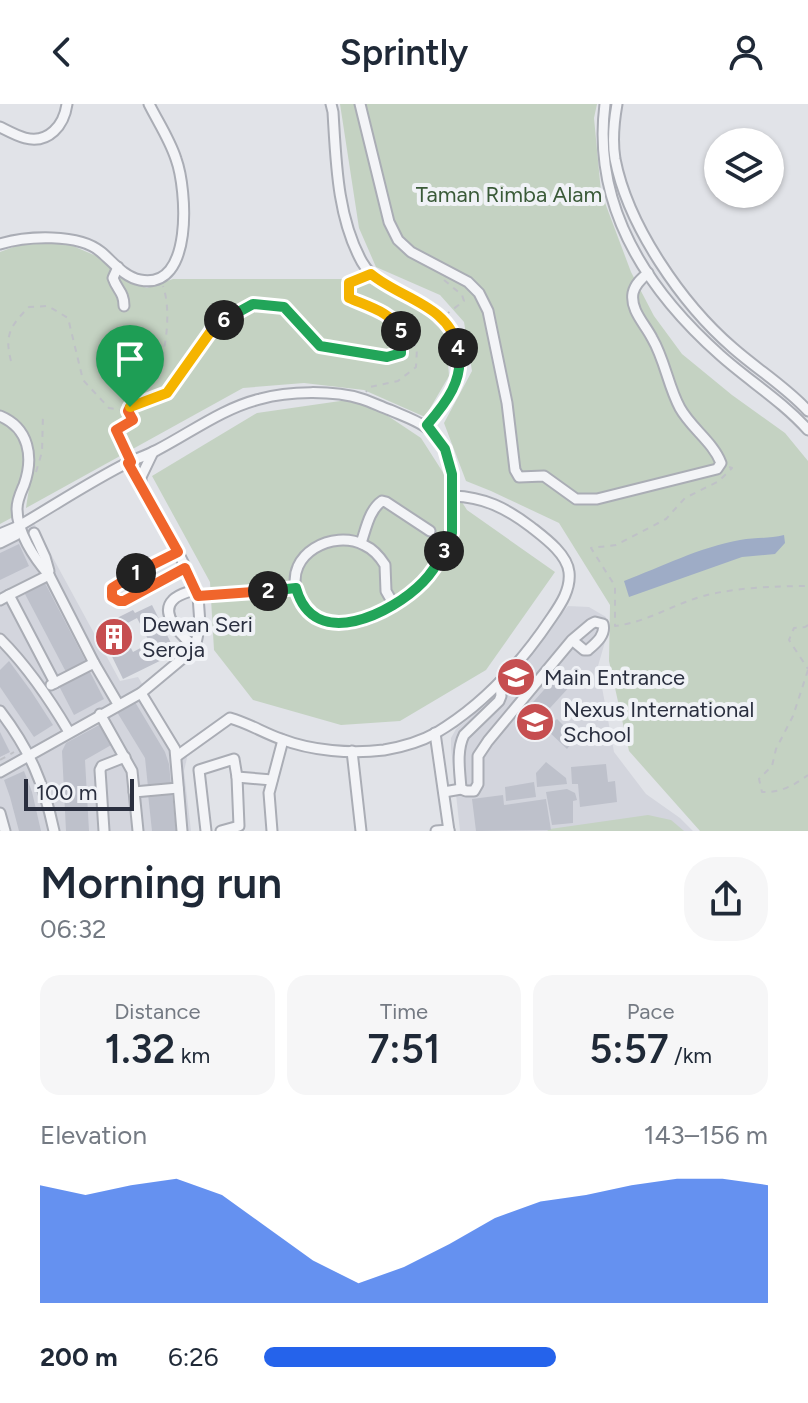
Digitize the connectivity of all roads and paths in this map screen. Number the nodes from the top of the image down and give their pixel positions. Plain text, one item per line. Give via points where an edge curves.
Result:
1 (67, 104) edge
2 (149, 104) edge
3 (331, 104) edge
4 (360, 104) edge
5 (605, 104) edge
6 (617, 104) edge
7 (0, 127) edge
8 (639, 227) junction
9 (626, 237) junction
10 (0, 244) edge
11 (437, 265) junction
12 (118, 267) junction
13 (648, 273) junction
14 (371, 274) junction
15 (159, 278) junction
16 (124, 306) dead end
17 (442, 317) junction
18 (401, 328) junction
19 (11, 361) dead end
20 (361, 398) junction
21 (129, 409) junction
22 (808, 411) edge
23 (0, 416) edge
24 (427, 425) junction
25 (808, 430) edge
26 (153, 452) junction
27 (129, 462) junction
28 (720, 464) junction
29 (141, 486) junction
30 (453, 496) junction
31 (18, 530) junction
32 (430, 531) dead end
33 (34, 533) dead end
34 (0, 534) edge
35 (0, 543) edge
36 (361, 543) junction
37 (178, 552) junction
38 (185, 568) junction
39 (49, 575) junction
40 (131, 576) junction
41 (808, 586) edge
42 (296, 588) junction
43 (140, 591) junction
44 (197, 592) junction
45 (4, 597) edge
46 (394, 605) junction
47 (808, 625) edge
48 (0, 639) edge
49 (572, 640) dead end
50 (195, 648) junction
51 (94, 663) junction
52 (515, 666) junction
53 (808, 670) edge
54 (500, 682) junction
55 (55, 683) junction
56 (535, 683) junction
57 (44, 689) junction
58 (141, 693) junction
59 (118, 704) junction
60 (0, 711) edge
61 (100, 714) junction
62 (69, 732) junction
63 (435, 733) junction
64 (283, 740) junction
65 (352, 751) junction
66 (14, 752) dead end
67 (30, 756) junction
68 (177, 756) junction
69 (125, 757) junction
70 (0, 760) edge
71 (0, 772) edge
72 (808, 775) edge
73 (237, 777) junction
74 (272, 780) junction
75 (200, 783) junction
76 (178, 786) junction
77 (461, 789) junction
78 (134, 792) junction
79 (444, 792) junction
80 (0, 813) edge
81 (3, 829) edge
82 (449, 830) edge
83 (54, 831) edge
84 (104, 831) edge
85 (138, 831) edge
86 (182, 831) edge
87 (206, 831) edge
88 (221, 831) edge
89 (272, 831) edge
90 (361, 831) edge
91 (436, 831) edge

1 - 7 street via 63,120 46,138 28,139
2 - 15 street via 176,159 183,192 180,253
3 - 14 street via 343,209 356,250
4 - 11 street via 389,222 411,252
5 - 9 street via 604,165
6 - 8 street via 614,156
8 - 9 street
8 - 22 street via 700,315
9 - 13 street
10 - 12 street via 63,238 98,249
11 - 17 path via 440,276 464,301
11 - 28 street via 468,282 485,302 519,477 544,476 576,499 597,499
12 - 15 street via 137,280
12 - 16 street via 113,278
13 - 25 street via 697,333
13 - 28 street via 632,295 640,320 662,357 679,408 717,453
14 - 17 street
14 - 18 path via 349,283 349,298 394,319
15 - 21 path via 167,299 160,367
17 - 24 street via 457,341 460,364 454,388
18 - 20 path via 417,348 416,367 398,381 370,387
18 - 21 path via 401,353 373,355 320,346 284,307 253,304 216,324 167,393
19 - 21 path via 7,344 14,323 29,307 48,306 68,318 83,380 109,408
20 - 24 street
20 - 26 street via 326,393 259,399
21 - 27 path via 133,420 116,430
23 - 31 street via 18,428 28,446
24 - 30 street via 445,449
26 - 27 street
26 - 29 street
27 - 29 street
27 - 31 street
28 - 41 path via 732,468 685,498 666,519 616,545 591,548 615,586 615,626 694,598
29 - 37 street
30 - 46 street via 452,533 441,559
30 - 52 street via 481,498 511,513 557,550 569,568 560,605
31 - 34 street
31 - 35 street
31 - 39 street
32 - 36 street via 382,501 371,514
33 - 39 street
36 - 42 street via 337,540 310,550 294,575
36 - 46 street via 385,565 386,591
37 - 38 street
37 - 40 street
38 - 43 street
38 - 44 street
39 - 45 street
39 - 51 street
40 - 43 street
40 - 43 street via 112,588 112,597 124,601
42 - 44 path
42 - 46 street via 302,604 324,621 370,618
44 - 50 street via 200,624
44 - 50 street via 174,599 168,611
45 - 55 street
47 - 53 path via 794,628 789,640
48 - 57 street
49 - 56 street
50 - 58 street
51 - 55 street
51 - 59 street
52 - 54 street
52 - 56 street
53 - 72 path via 772,766 759,779 762,792 775,792
54 - 63 street
54 - 77 street via 499,701 460,743
55 - 57 street
56 - 77 street via 478,756 474,791
57 - 62 street
58 - 59 street
58 - 68 street
59 - 61 street
60 - 67 street
61 - 62 street
61 - 69 street
62 - 67 street
63 - 65 street via 396,748
63 - 79 street
64 - 65 street
64 - 68 street via 230,718
64 - 74 street
65 - 90 street
66 - 70 path
67 - 71 street
67 - 83 street
68 - 76 street
69 - 78 street
69 - 84 street via 100,770
73 - 74 street
73 - 75 street via 231,759 201,769
73 - 88 street via 239,826
74 - 89 street
75 - 76 street
75 - 87 street
76 - 78 street
76 - 86 street
77 - 79 street
78 - 85 street
79 - 82 street
80 - 81 street
82 - 91 street

